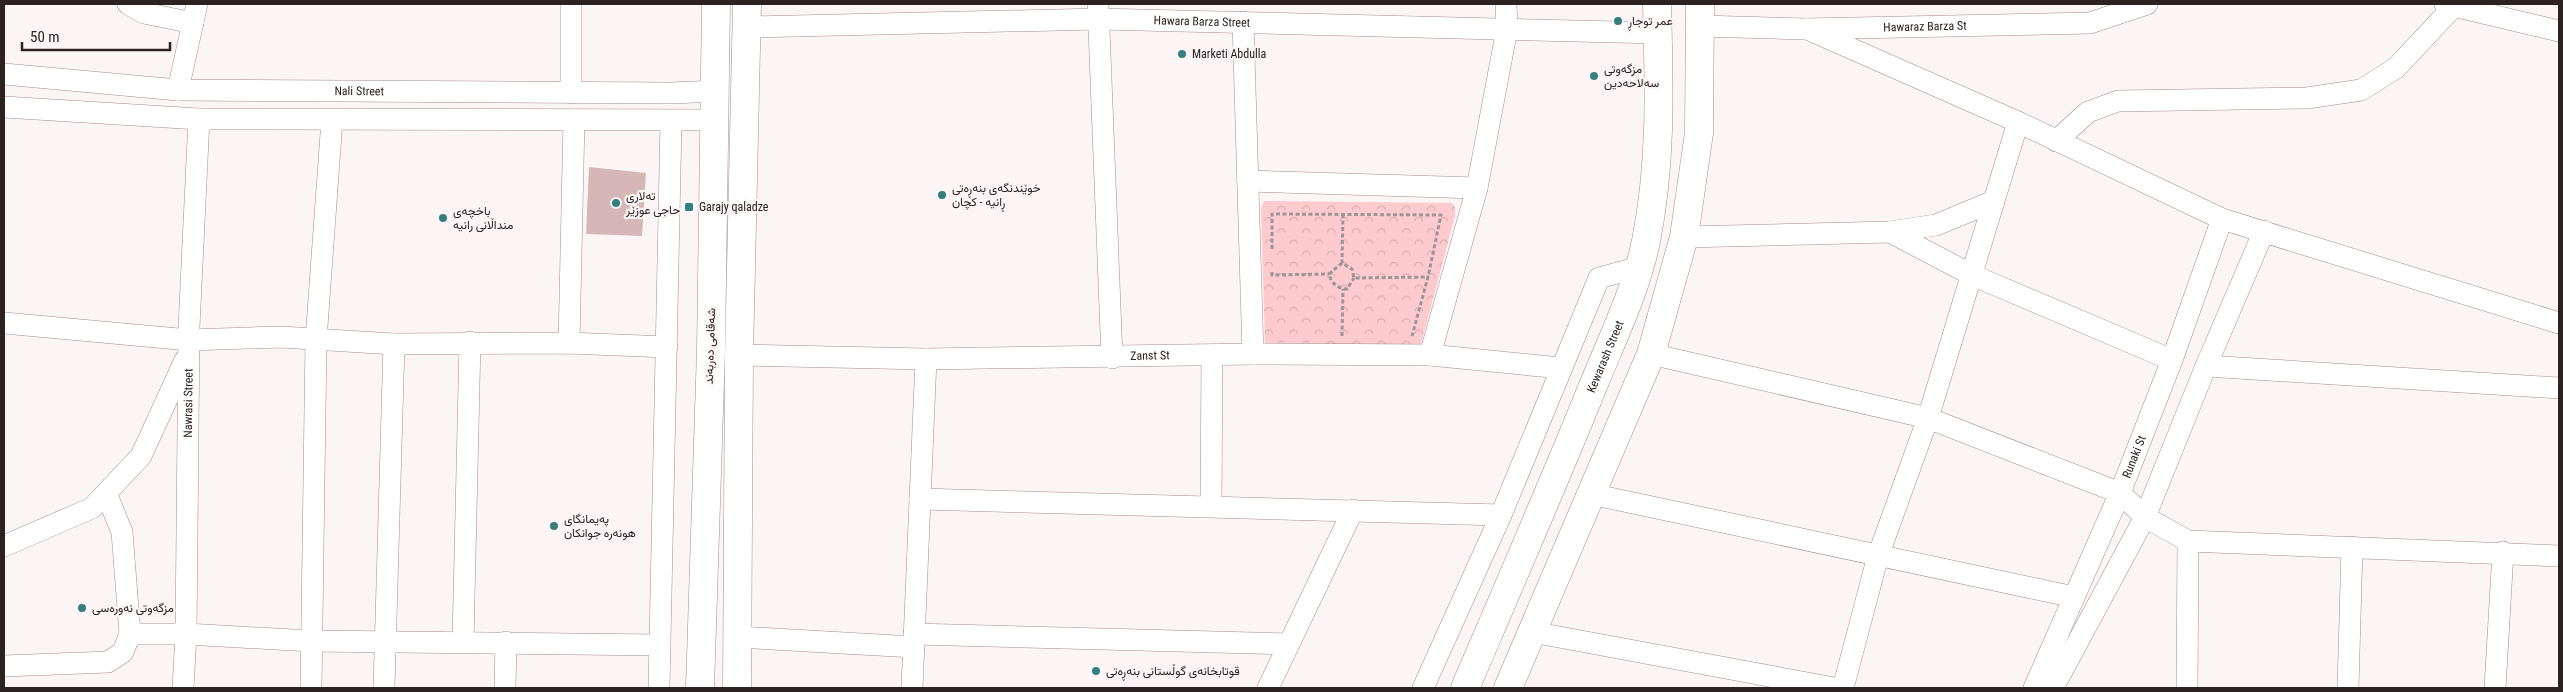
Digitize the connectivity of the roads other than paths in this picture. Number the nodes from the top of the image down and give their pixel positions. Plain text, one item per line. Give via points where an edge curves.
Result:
1 (128, 4) edge
2 (571, 4) edge
3 (716, 4) edge
4 (1506, 4) edge
5 (1657, 4) edge
6 (2147, 4) edge
7 (2449, 5) edge
8 (1098, 11) edge
9 (195, 13) edge
10 (2090, 13) edge
11 (747, 15) edge
12 (1700, 15) edge
13 (1243, 22) junction
14 (1507, 29) junction
15 (1806, 29) junction
16 (2559, 31) edge
17 (1658, 32) junction
18 (4, 74) edge
19 (178, 90) junction
20 (716, 91) junction
21 (571, 93) junction
22 (4, 107) edge
23 (199, 119) junction
24 (332, 120) junction
25 (574, 120) junction
26 (716, 120) junction
27 (671, 122) junction
28 (2018, 122) junction
29 (2056, 141) junction
30 (1248, 182) junction
31 (1477, 188) junction
32 (1994, 201) junction
33 (2222, 219) junction
34 (2264, 231) junction
35 (1890, 232) junction
36 (1684, 237) junction
37 (1639, 267) junction
38 (1972, 275) junction
39 (4, 323) edge
40 (2559, 323) edge
41 (316, 340) junction
42 (470, 342) junction
43 (569, 342) junction
44 (394, 344) junction
45 (666, 346) junction
46 (189, 347) junction
47 (1254, 354) junction
48 (1651, 354) junction
49 (739, 355) junction
50 (1430, 355) junction
51 (1212, 356) junction
52 (1112, 358) junction
53 (926, 359) junction
54 (2172, 360) junction
55 (2206, 366) junction
56 (1561, 368) junction
57 (2559, 388) edge
58 (1928, 418) junction
59 (106, 493) junction
60 (2120, 493) junction
61 (1591, 494) junction
62 (920, 499) junction
63 (1212, 506) junction
64 (1352, 510) junction
65 (1500, 515) junction
66 (2145, 517) junction
67 (2188, 541) junction
68 (4, 546) edge
69 (2352, 547) junction
70 (2503, 552) junction
71 (1878, 556) junction
72 (2559, 556) edge
73 (2074, 597) junction
74 (1532, 632) junction
75 (130, 634) junction
76 (186, 634) junction
77 (738, 637) junction
78 (914, 640) junction
79 (311, 641) junction
80 (384, 641) junction
81 (463, 641) junction
82 (506, 642) junction
83 (1288, 644) junction
84 (660, 645) junction
85 (4, 666) edge
86 (183, 688) edge
87 (311, 688) edge
88 (384, 688) edge
89 (505, 688) edge
90 (659, 688) edge
91 (700, 688) edge
92 (737, 688) edge
93 (912, 688) edge
94 (1268, 688) edge
95 (1423, 688) edge
96 (1465, 688) edge
97 (1508, 688) edge
98 (1834, 688) edge
99 (1843, 688) edge
100 (2034, 688) edge
101 (2053, 688) edge
102 (2187, 688) edge
103 (2348, 688) edge
104 (2495, 688) edge

1 - 9 street via 144,13
2 - 21 street
3 - 20 main road, شەقامی دەربەند
4 - 14 street
5 - 17 main road, Kewarash Street
6 - 10 street, Hawaraz Barza St
7 - 16 street
7 - 29 street via 2396,68 2361,90 2307,98 2118,100 2088,112
8 - 11 street, Hawara Barza Street
8 - 13 street, Hawara Barza Street
8 - 52 street
9 - 19 street
10 - 15 street, Hawaraz Barza St
11 - 49 main road
12 - 15 street, Hawaraz Barza St
12 - 36 main road via 1699,133
13 - 14 street, Hawara Barza Street
13 - 30 street
14 - 17 street, Hawara Barza Street
14 - 31 street
15 - 28 street
17 - 37 main road, Kewarash Street via 1657,161 1652,209
18 - 19 street, Nali Street
19 - 21 street, Nali Street
20 - 21 street, Nali Street
20 - 26 main road, شەقامی دەربەند
22 - 23 street
23 - 24 street
23 - 46 street, Nawrasi Street
24 - 25 street
24 - 41 street
25 - 27 street
25 - 43 street
26 - 27 street
26 - 91 main road, شەقامی دەربەند
27 - 45 street
28 - 29 street
28 - 32 street
29 - 33 street
30 - 31 street
30 - 47 street
31 - 50 street
32 - 35 street via 1936,225
32 - 38 street
33 - 34 street
33 - 54 street, Runaki St
34 - 40 street
34 - 55 street
35 - 36 street
35 - 38 street
36 - 48 main road
37 - 56 street via 1598,278
37 - 96 main road, Kewarash Street via 1555,479
38 - 54 street
38 - 58 street
39 - 46 street
41 - 44 street
41 - 46 street via 281,337
41 - 79 street
42 - 43 street
42 - 44 street
42 - 81 street
43 - 45 street
44 - 80 street
45 - 84 street
46 - 59 street via 141,456
46 - 76 street, Nawrasi Street
47 - 50 street, Zanst St
47 - 51 street, Zanst St
48 - 58 street
48 - 61 main road
49 - 53 street, Zanst St
49 - 77 main road
50 - 56 street, Zanst St
51 - 52 street, Zanst St
51 - 63 street
52 - 53 street, Zanst St
53 - 62 street
54 - 60 street, Runaki St
55 - 57 street
55 - 66 street
56 - 65 street
58 - 60 street
58 - 71 street
59 - 68 street via 92,508
59 - 75 street via 122,532
60 - 66 street
60 - 73 street, Runaki St
61 - 71 street
61 - 74 main road
62 - 63 street
62 - 78 street
63 - 64 street
64 - 65 street
64 - 83 street
65 - 95 street
66 - 67 street
66 - 101 street
67 - 69 street
67 - 102 street
69 - 70 street
69 - 103 street
70 - 72 street
70 - 104 street
71 - 73 street
71 - 99 street
73 - 100 street, Runaki St
74 - 97 main road
74 - 98 street
75 - 76 street
75 - 85 street via 123,652 108,662
76 - 79 street
76 - 86 street, Nawrasi Street
77 - 78 street
77 - 92 main road
78 - 83 street
78 - 93 street
79 - 80 street
79 - 87 street
80 - 81 street
80 - 88 street
81 - 82 street
82 - 84 street
82 - 89 street
83 - 94 street
84 - 90 street

